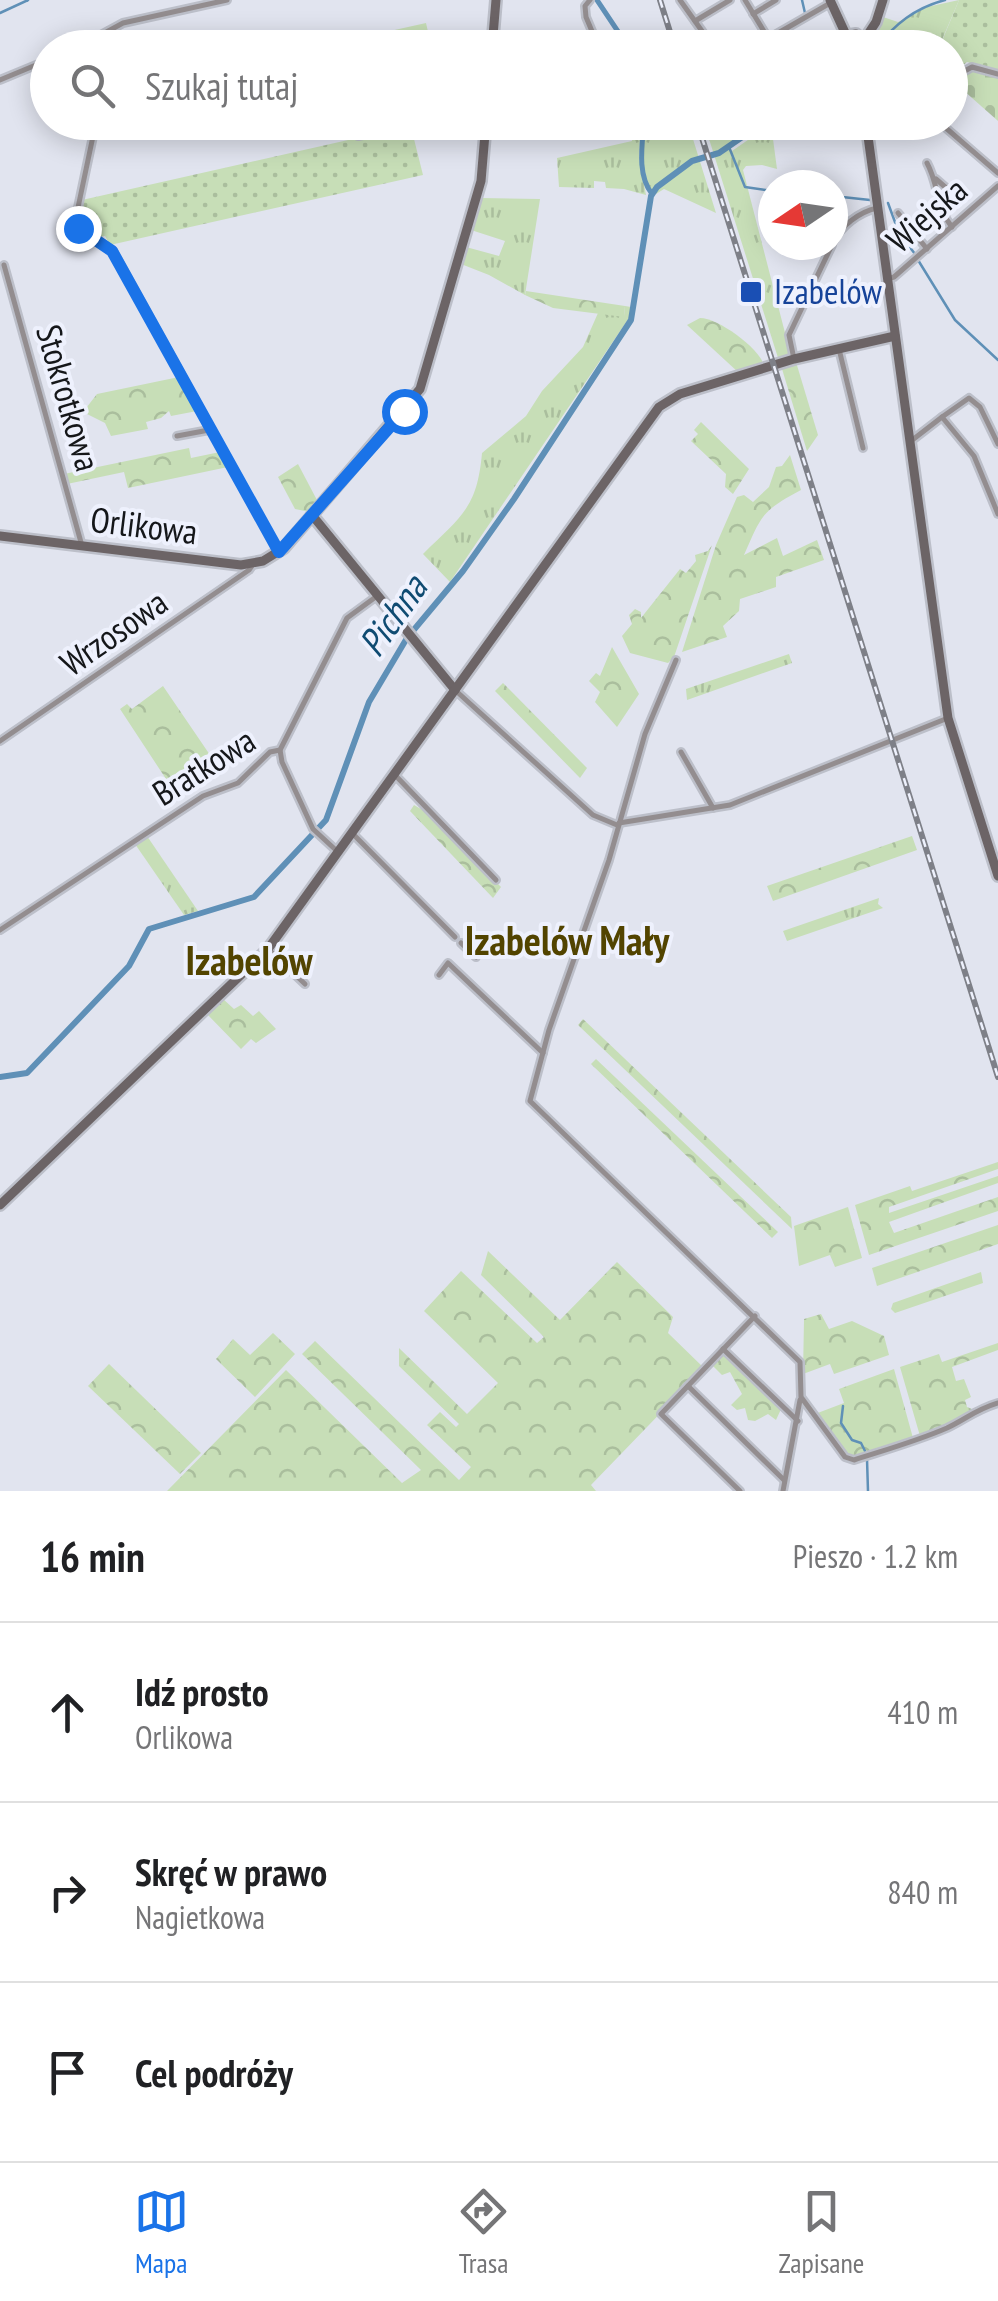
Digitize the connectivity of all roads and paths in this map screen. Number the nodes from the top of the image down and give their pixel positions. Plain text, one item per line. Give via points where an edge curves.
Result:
1 (228, 0) edge
2 (496, 0) edge
3 (590, 0) edge
4 (681, 0) edge
5 (730, 0) edge
6 (745, 0) edge
7 (776, 0) edge
8 (883, 0) edge
9 (830, 2) edge
10 (753, 14) junction
11 (695, 21) junction
12 (109, 30) edge
13 (494, 30) edge
14 (592, 30) edge
15 (701, 30) edge
16 (763, 30) edge
17 (782, 30) edge
18 (845, 30) edge
19 (870, 30) edge
20 (30, 68) edge
21 (968, 69) edge
22 (998, 74) edge
23 (0, 80) edge
24 (92, 140) edge
25 (485, 140) edge
26 (869, 140) edge
27 (960, 140) edge
28 (926, 163) dead end
29 (998, 173) edge
30 (934, 177) junction
31 (998, 186) edge
32 (990, 194) junction
33 (998, 204) edge
34 (938, 205) junction
35 (878, 208) junction
36 (898, 213) dead end
37 (848, 225) edge
38 (952, 227) junction
39 (927, 248) junction
40 (824, 260) edge
41 (4, 265) dead end
42 (887, 278) junction
43 (895, 336) junction
44 (839, 349) junction
45 (794, 359) junction
46 (942, 418) junction
47 (209, 430) junction
48 (177, 436) dead end
49 (909, 442) junction
50 (998, 444) edge
51 (864, 448) dead end
52 (998, 514) edge
53 (312, 515) junction
54 (0, 536) edge
55 (82, 546) junction
56 (279, 552) junction
57 (254, 563) junction
58 (377, 596) junction
59 (676, 660) dead end
60 (455, 690) junction
61 (948, 718) junction
62 (0, 741) edge
63 (280, 750) junction
64 (681, 752) dead end
65 (394, 774) junction
66 (714, 808) junction
67 (617, 824) junction
68 (352, 834) junction
69 (338, 852) junction
70 (998, 876) edge
71 (496, 880) dead end
72 (0, 930) edge
73 (268, 949) junction
74 (476, 957) dead end
75 (439, 975) dead end
76 (305, 984) dead end
77 (543, 1053) junction
78 (0, 1204) edge
79 (755, 1316) junction
80 (723, 1349) junction
81 (688, 1386) junction
82 (801, 1397) junction
83 (998, 1402) edge
84 (798, 1421) junction
85 (784, 1480) junction
86 (740, 1491) edge
87 (783, 1491) edge

1 - 12 street
2 - 13 street
3 - 14 street via 585,6
4 - 11 street
5 - 11 street
6 - 10 street
7 - 10 street
8 - 19 street
9 - 17 street
9 - 18 street
10 - 16 street
11 - 15 street
20 - 23 street
21 - 22 street
24 - 47 street via 78,228 112,251
25 - 53 street, Orlikowa via 482,176 420,389
26 - 35 street
27 - 29 street
28 - 30 street
30 - 34 street
30 - 34 street via 952,193
31 - 32 street, Wiejska
32 - 33 street
32 - 38 street, Wiejska
34 - 38 street
35 - 37 street
35 - 42 street
36 - 39 street
38 - 39 street, Wiejska
39 - 42 street, Wiejska
40 - 45 street via 788,334
41 - 55 street, Stokrotkowa
42 - 43 street
43 - 44 street
43 - 49 street
44 - 45 street
44 - 51 street
45 - 60 street via 680,394 659,407
46 - 49 street
46 - 50 street via 968,397 980,406
46 - 52 street via 974,456
47 - 48 street
47 - 56 street
49 - 61 street
53 - 56 street, Orlikowa
53 - 58 street
54 - 55 street, Orlikowa
55 - 57 street, Orlikowa
56 - 57 street, Orlikowa
57 - 62 street, Wrzosowa
58 - 60 street
58 - 63 street, Bratkowa via 347,618
59 - 67 street
60 - 65 street
60 - 67 street via 582,805
61 - 66 street
61 - 70 street
63 - 69 street via 314,831
63 - 72 street, Bratkowa via 238,783 202,796
64 - 66 street
65 - 68 street
65 - 71 street
66 - 67 street
67 - 77 street
68 - 69 street
68 - 74 street
69 - 73 street
73 - 76 street
73 - 78 street
75 - 77 street via 448,963
77 - 79 street via 532,1103
79 - 80 street
79 - 82 street via 800,1362
80 - 81 street
80 - 84 street
81 - 85 street
81 - 86 street via 661,1414
82 - 83 street via 850,1460 943,1430
82 - 84 street
84 - 85 street
85 - 87 street

